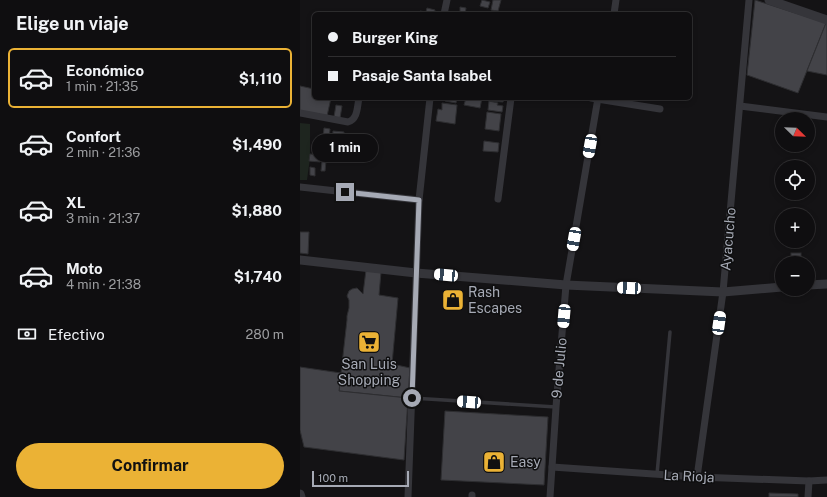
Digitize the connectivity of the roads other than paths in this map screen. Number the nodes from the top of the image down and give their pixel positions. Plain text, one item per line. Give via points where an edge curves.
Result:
1 (447, 0) edge
2 (616, 0) edge
3 (749, 0) edge
4 (769, 0) edge
5 (444, 12) edge
6 (614, 12) edge
7 (827, 20) edge
8 (358, 100) edge
9 (430, 100) edge
10 (511, 100) edge
11 (596, 100) edge
12 (608, 100) edge
13 (740, 106) junction
14 (660, 109) dead end
15 (300, 113) edge
16 (827, 117) edge
17 (300, 187) edge
18 (498, 199) dead end
19 (419, 200) junction
20 (300, 260) edge
21 (416, 272) junction
22 (827, 284) edge
23 (566, 285) junction
24 (815, 285) edge
25 (775, 288) edge
26 (723, 292) junction
27 (670, 332) dead end
28 (412, 398) junction
29 (556, 407) junction
30 (552, 467) junction
31 (657, 474) junction
32 (697, 477) junction
33 (827, 480) edge
34 (810, 481) junction
35 (300, 494) edge
36 (301, 497) edge
37 (408, 497) edge
38 (550, 497) edge
39 (808, 497) edge

1 - 5 street
2 - 6 street
3 - 13 street, Ayacucho
4 - 7 street
8 - 15 street via 354,118 350,122
9 - 19 street
10 - 18 street
11 - 23 street, 9 de Julio
12 - 14 street
13 - 16 street
13 - 26 street, Ayacucho
17 - 19 street
19 - 21 street
20 - 21 street
21 - 23 street
21 - 28 street
22 - 24 street
23 - 26 street
23 - 29 street, 9 de Julio
25 - 26 street
26 - 32 street, Ayacucho
27 - 31 lane
28 - 29 lane
28 - 37 street
29 - 30 street, 9 de Julio
30 - 31 street, La Rioja
30 - 38 street, 9 de Julio
31 - 32 street, La Rioja
32 - 34 street, La Rioja
33 - 34 street, La Rioja
34 - 39 street
35 - 36 street

